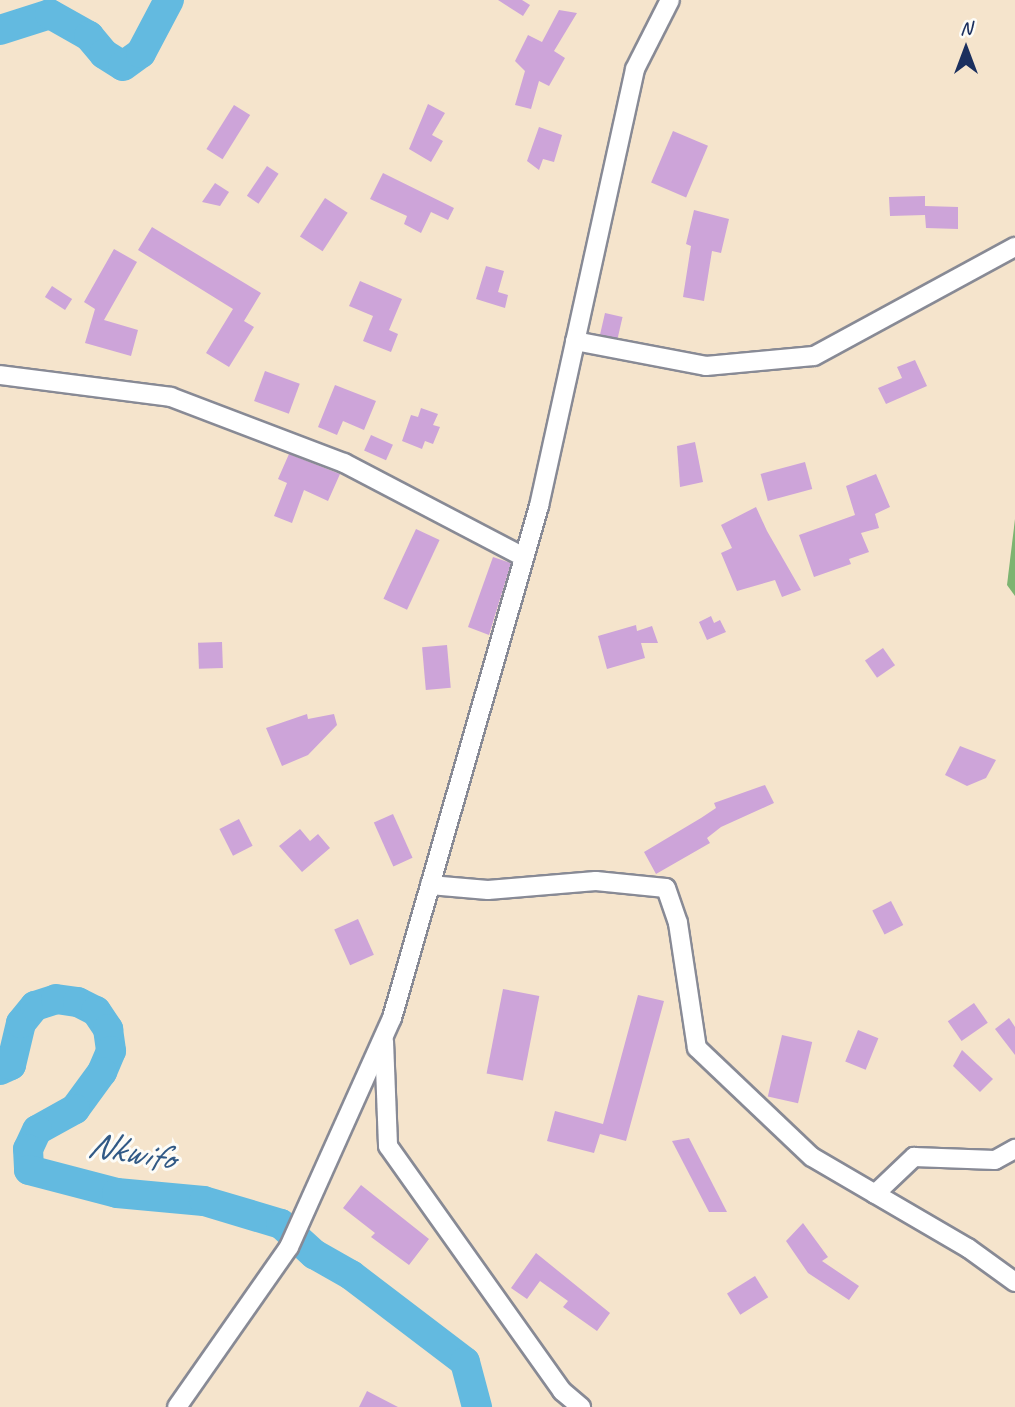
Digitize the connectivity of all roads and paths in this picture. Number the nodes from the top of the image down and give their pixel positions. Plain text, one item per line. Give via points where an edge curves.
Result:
1 (670, 0) edge
2 (1015, 247) edge
3 (575, 341) junction
4 (0, 375) edge
5 (524, 557) junction
6 (430, 885) junction
7 (383, 1038) junction
8 (1015, 1149) edge
9 (875, 1194) junction
10 (1015, 1282) edge
11 (177, 1407) edge
12 (581, 1407) edge

1 - 3 street via 635,69
2 - 3 street via 814,356 706,366
3 - 5 street
4 - 5 street via 171,397 344,463
5 - 6 street
6 - 7 street
6 - 9 street via 488,890 596,881 666,888 678,923 697,1048 812,1157
7 - 11 street via 289,1247
7 - 12 street via 388,1146 562,1391
8 - 9 street via 995,1160 914,1157
9 - 10 street via 968,1248

